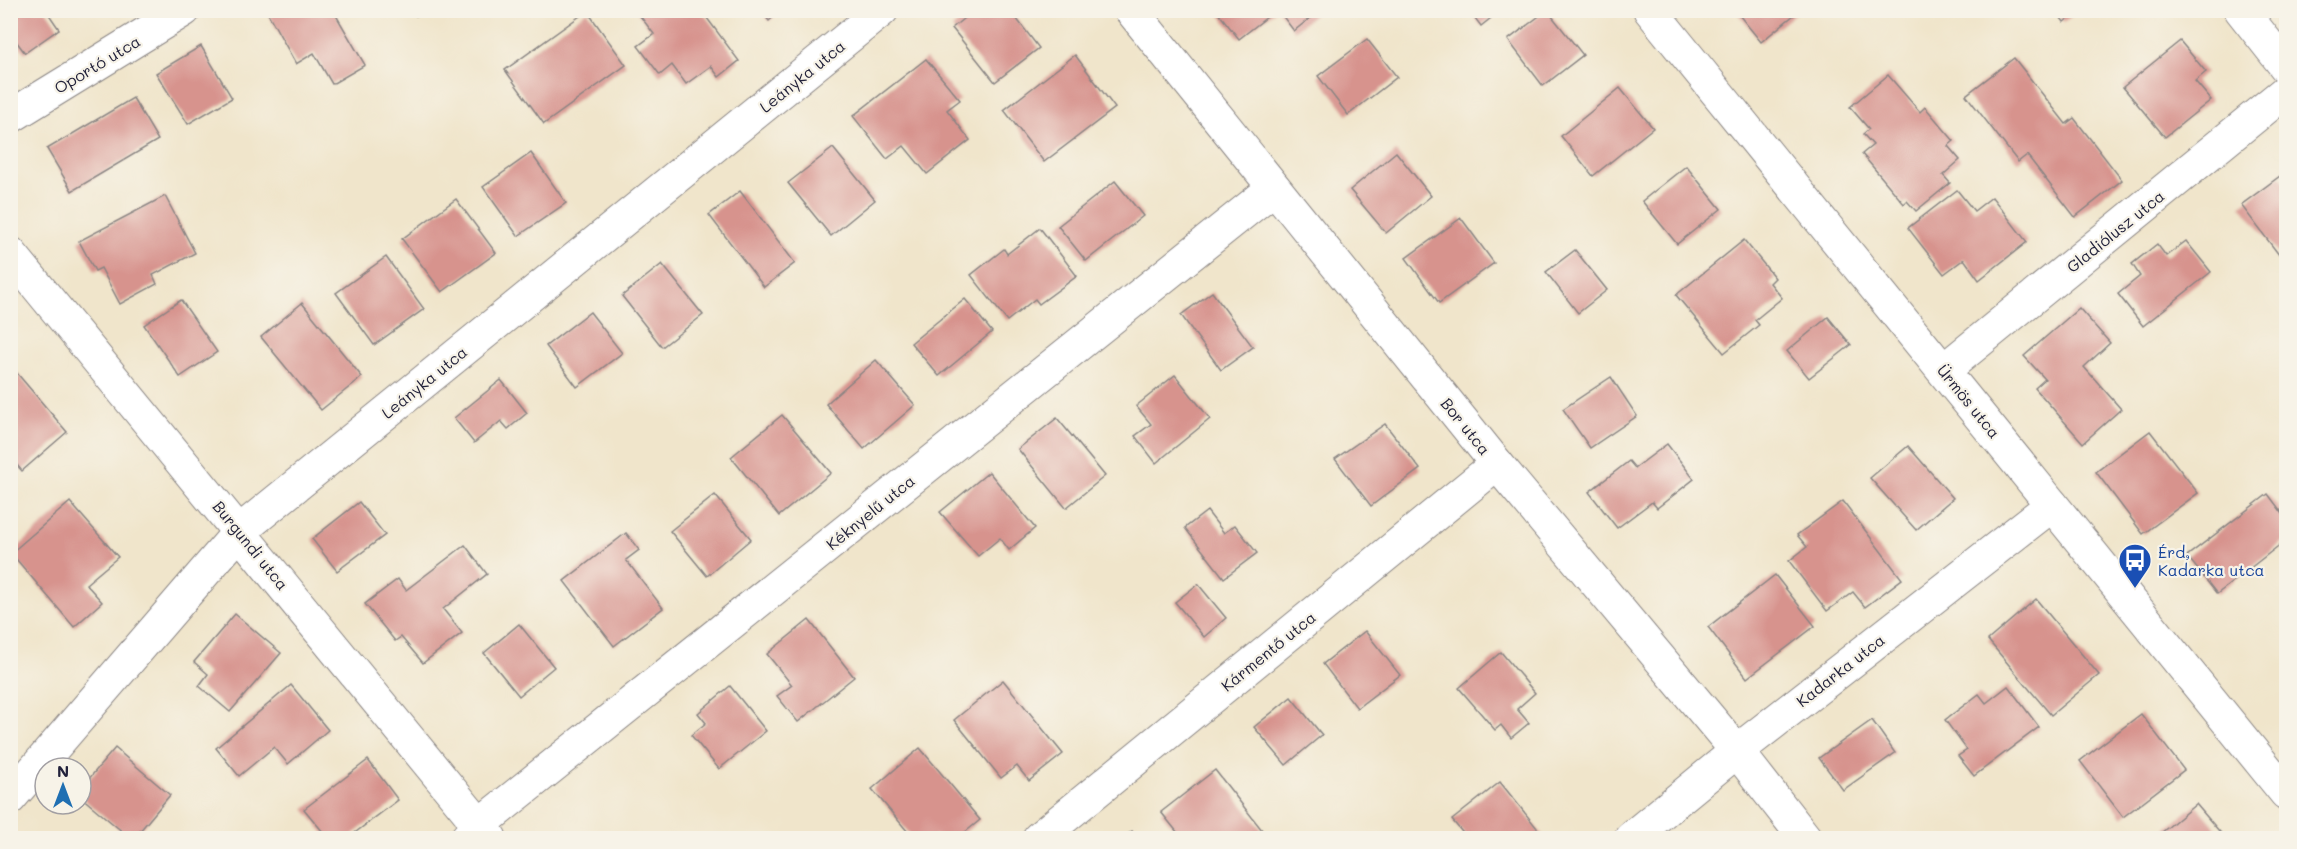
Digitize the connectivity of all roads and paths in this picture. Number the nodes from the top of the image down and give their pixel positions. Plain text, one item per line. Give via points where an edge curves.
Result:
1 (184, 10) edge
2 (882, 10) edge
3 (1131, 10) edge
4 (1650, 10) edge
5 (2241, 10) edge
6 (2286, 67) edge
7 (2286, 91) edge
8 (10, 117) edge
9 (1274, 188) junction
10 (10, 252) edge
11 (1944, 370) junction
12 (1497, 464) junction
13 (2052, 505) junction
14 (240, 531) junction
15 (1737, 751) junction
16 (2286, 793) edge
17 (10, 798) edge
18 (479, 834) edge
19 (1039, 838) edge
20 (1631, 838) edge
21 (1805, 838) edge

1 - 8 street, Oportó utca
2 - 14 street, Leányka utca
3 - 9 street, Bor utca
4 - 11 street, Ürmös utca
5 - 6 street
7 - 11 street, Gladiólusz utca
9 - 12 street, Bor utca
9 - 18 street, Kéknyelű utca
10 - 14 street, Burgundi utca
11 - 13 street, Ürmös utca
12 - 15 street, Bor utca
12 - 19 street, Kármentő utca
13 - 15 street, Kadarka utca
13 - 16 street, Ürmös utca
14 - 17 street, Leányka utca
14 - 18 street, Burgundi utca
15 - 20 street, Kadarka utca
15 - 21 street, Bor utca

